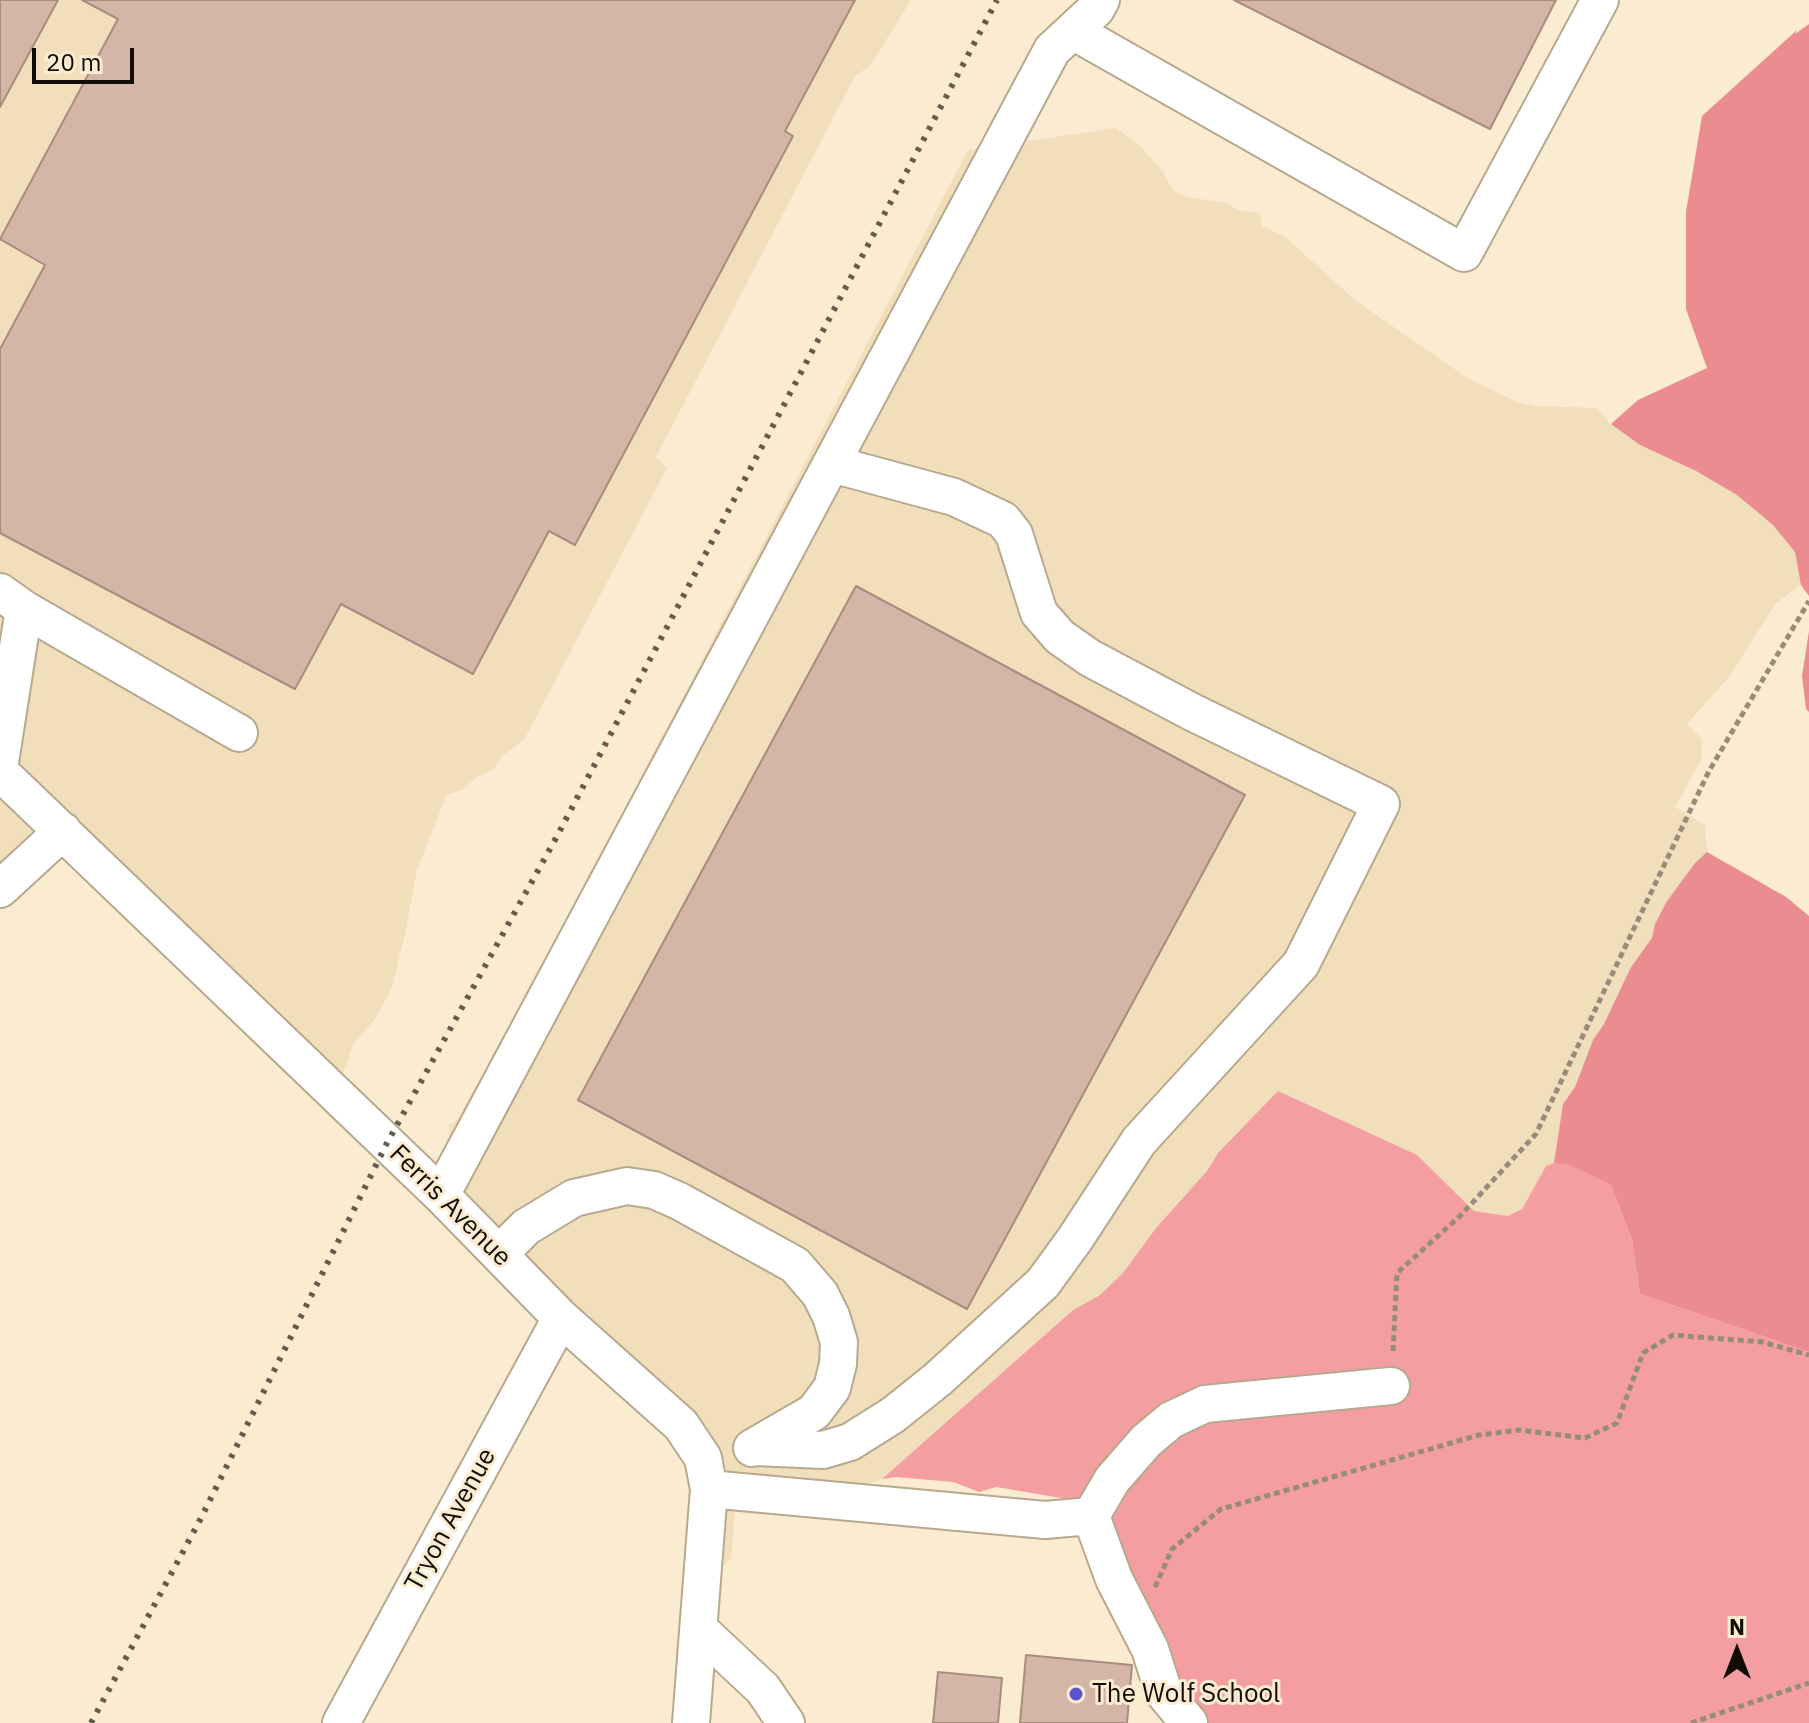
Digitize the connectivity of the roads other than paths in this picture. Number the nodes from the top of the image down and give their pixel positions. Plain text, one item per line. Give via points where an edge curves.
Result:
1 (1101, 0) edge
2 (1600, 0) edge
3 (1073, 31) junction
4 (832, 464) junction
5 (12, 600) edge
6 (239, 733) dead end
7 (0, 762) edge
8 (0, 772) edge
9 (63, 831) junction
10 (0, 889) edge
11 (441, 1195) junction
12 (499, 1254) junction
13 (561, 1318) junction
14 (1391, 1386) road end
15 (755, 1447) junction
16 (706, 1474) junction
17 (1091, 1516) junction
18 (699, 1629) junction
19 (341, 1723) edge
20 (691, 1723) edge
21 (786, 1723) edge
22 (1189, 1723) edge

1 - 3 street
2 - 3 street via 1464,253
3 - 4 street via 1052,50
4 - 11 street
4 - 15 street via 954,497 1003,520 1014,534 1039,613 1060,637 1192,712 1381,804 1301,964 1139,1141 1043,1283 938,1379 850,1442 823,1450
5 - 6 street
5 - 7 street
8 - 9 street, Ferris Avenue
9 - 10 street
9 - 11 street, Ferris Avenue
11 - 12 street, Ferris Avenue
12 - 13 street, Ferris Avenue
12 - 15 street via 526,1227 564,1203 627,1186 679,1201 795,1265 831,1316 839,1342 838,1364 832,1388 814,1412
13 - 16 street, Ferris Avenue via 681,1425
13 - 19 street, Tryon Avenue
14 - 17 street via 1205,1404 1171,1420 1146,1441 1112,1480
15 - 16 street
16 - 17 street via 1045,1520
16 - 18 street
17 - 22 street via 1164,1693
18 - 20 street
18 - 21 street via 763,1689

